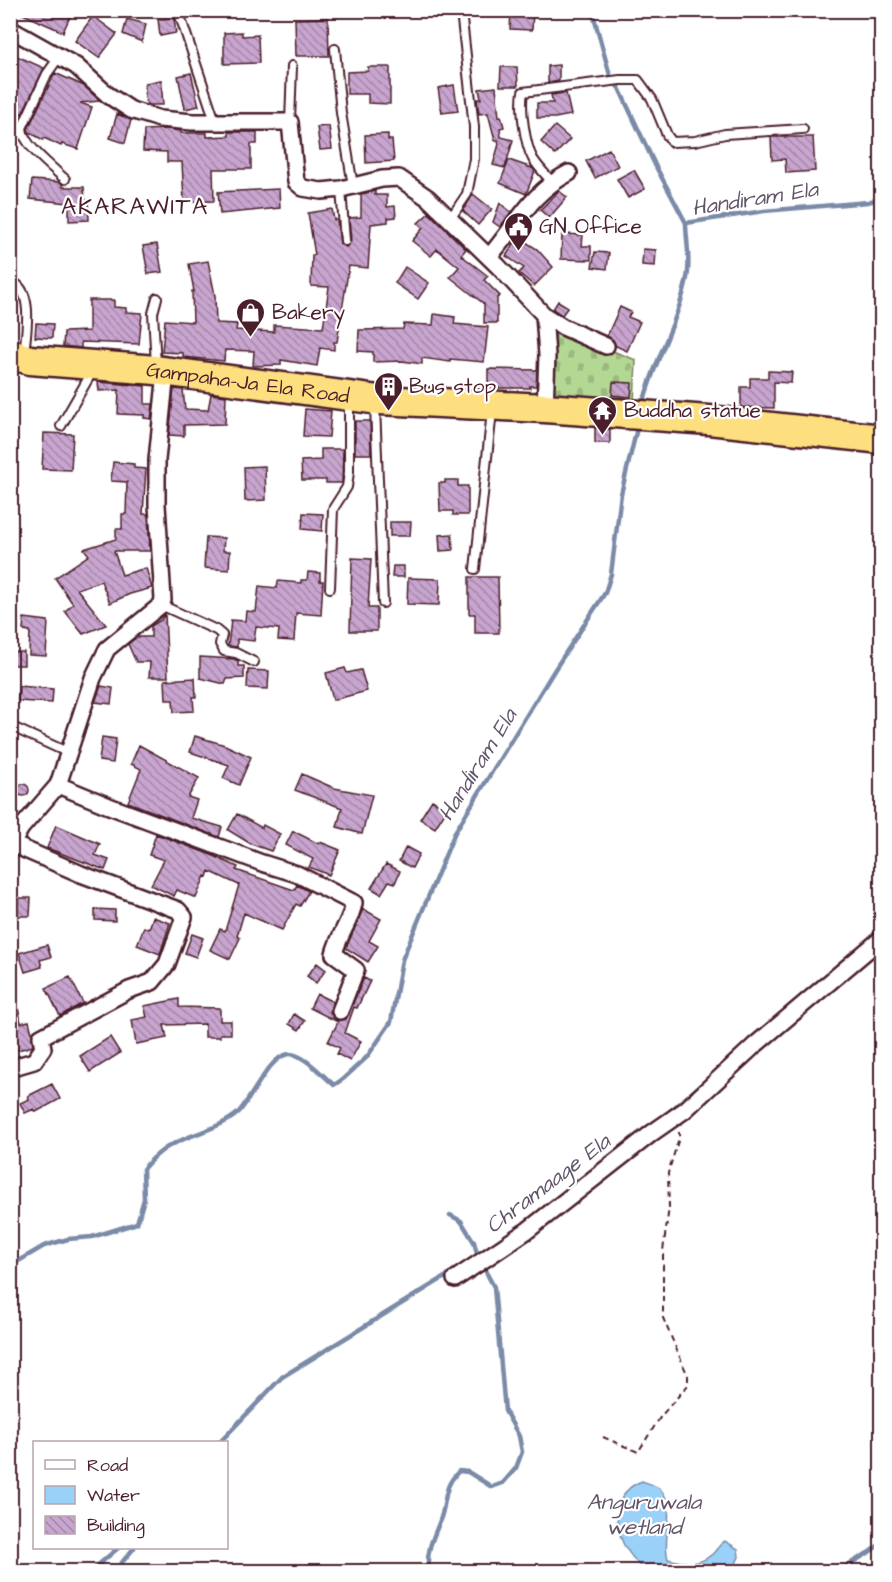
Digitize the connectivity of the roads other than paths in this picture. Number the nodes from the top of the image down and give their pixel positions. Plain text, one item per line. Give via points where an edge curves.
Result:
1 (178, 10) edge
2 (466, 10) edge
3 (10, 29) edge
4 (335, 49) dead end
5 (59, 57) junction
6 (292, 66) dead end
7 (215, 121) junction
8 (290, 122) junction
9 (803, 129) dead end
10 (569, 173) dead end
11 (65, 179) dead end
12 (552, 182) junction
13 (347, 187) junction
14 (450, 219) junction
15 (345, 241) dead end
16 (489, 257) junction
17 (10, 281) edge
18 (157, 298) dead end
19 (544, 315) junction
20 (606, 346) dead end
21 (17, 356) edge
22 (96, 366) junction
23 (161, 371) junction
24 (362, 397) junction
25 (493, 406) junction
26 (545, 408) junction
27 (61, 426) dead end
28 (882, 439) edge
29 (475, 569) dead end
30 (330, 588) dead end
31 (383, 603) dead end
32 (161, 605) junction
33 (254, 662) dead end
34 (10, 726) edge
35 (69, 753) junction
36 (58, 784) junction
37 (11, 846) edge
38 (882, 938) edge
39 (340, 1011) dead end
40 (10, 1068) edge
41 (454, 1279) dead end

1 - 7 lane
2 - 14 lane via 462,20 474,159 467,194
3 - 5 street
4 - 13 lane
5 - 7 street via 131,110 160,119
5 - 11 lane via 47,74 22,135
6 - 8 lane
7 - 8 street
8 - 13 street via 296,182 311,190
9 - 12 lane via 672,142 652,99 638,80 523,92 527,140 533,159
10 - 12 street
12 - 16 street
13 - 14 street via 399,178 429,198
13 - 15 lane
14 - 16 street
16 - 19 street
17 - 21 lane via 24,292 27,305 27,330
18 - 23 lane via 153,313
19 - 20 street
19 - 26 street
21 - 22 highway, Gampaha-Ja Ela Road
22 - 23 highway, Gampaha-Ja Ela Road
22 - 27 lane
23 - 24 highway, Gampaha-Ja Ela Road
23 - 32 street via 157,460 164,595
24 - 25 highway, Gampaha-Ja Ela Road
24 - 30 lane via 347,487 333,509
24 - 31 lane
25 - 26 highway, Gampaha-Ja Ela Road
25 - 29 lane
26 - 28 highway, Gampaha-Ja Ela Road via 709,420
32 - 33 lane via 216,630 222,635 220,644 224,651
32 - 35 street via 107,649 93,678
34 - 35 lane
35 - 36 street
36 - 37 street
36 - 39 street via 297,874 354,903 334,954 356,970
37 - 40 street via 178,910 184,917 167,964 152,982 129,990 41,1037 44,1048 34,1061
38 - 41 street via 685,1110 528,1230

